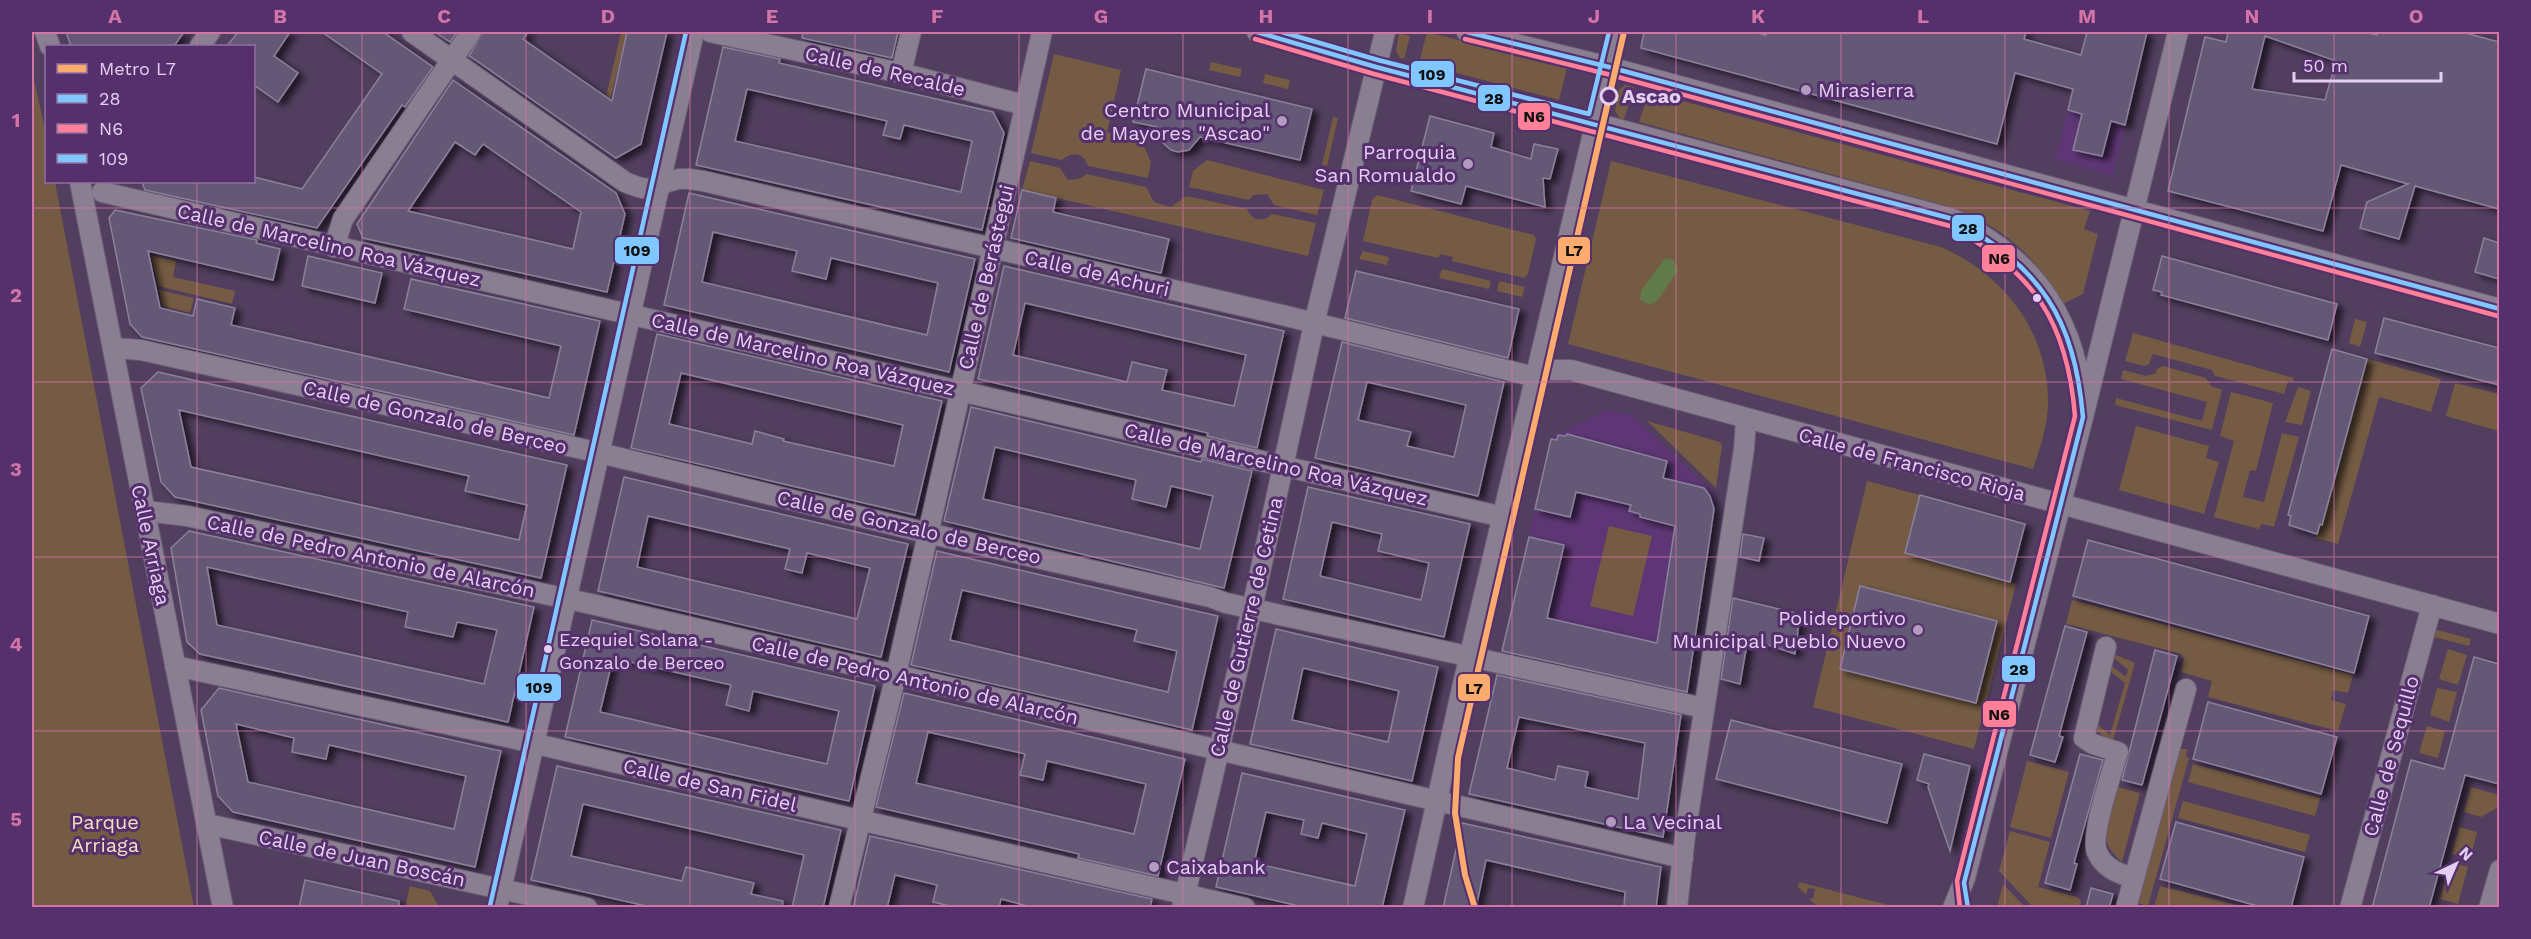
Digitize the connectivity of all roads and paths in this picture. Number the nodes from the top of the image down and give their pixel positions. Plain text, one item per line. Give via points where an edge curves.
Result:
1 (210, 32) edge
2 (412, 32) edge
3 (471, 32) edge
4 (694, 32) edge
5 (710, 32) edge
6 (911, 32) edge
7 (1042, 32) edge
8 (1257, 32) edge
9 (1385, 32) edge
10 (1467, 32) edge
11 (1617, 32) edge
12 (2178, 32) edge
13 (201, 45) edge
14 (451, 59) junction
15 (1376, 67) junction
16 (1609, 67) junction
17 (902, 74) junction
18 (1024, 105) junction
19 (1594, 123) junction
20 (80, 184) edge
21 (105, 187) edge
22 (659, 188) junction
23 (2133, 210) junction
24 (334, 247) junction
25 (993, 249) junction
26 (2499, 309) edge
27 (630, 313) junction
28 (1314, 324) junction
29 (113, 348) junction
30 (1535, 377) junction
31 (960, 392) junction
32 (2083, 417) junction
33 (1746, 420) junction
34 (600, 453) junction
35 (1283, 464) junction
36 (2060, 504) junction
37 (146, 511) junction
38 (1503, 516) junction
39 (927, 533) junction
40 (567, 599) junction
41 (2432, 605) junction
42 (1252, 609) junction
43 (2499, 624) edge
44 (2106, 648) dead end
45 (1470, 658) junction
46 (175, 666) junction
47 (896, 675) junction
48 (2186, 689) dead end
49 (1704, 708) junction
50 (535, 744) junction
51 (1217, 751) junction
52 (1438, 802) junction
53 (859, 820) junction
54 (207, 824) junction
55 (1683, 858) junction
56 (2499, 870) edge
57 (2134, 877) junction
58 (1964, 883) junction
59 (502, 888) junction
60 (1183, 900) edge
61 (223, 908) edge
62 (497, 908) edge
63 (587, 908) edge
64 (839, 908) edge
65 (1245, 908) edge
66 (1413, 908) edge
67 (1677, 908) edge
68 (1953, 908) edge
69 (1968, 908) edge
70 (2126, 908) edge
71 (2350, 908) edge
72 (2489, 908) edge

1 - 13 street
2 - 14 street
3 - 14 street
4 - 22 street
5 - 17 street, Calle de Recalde
6 - 17 street
7 - 18 street, Calle de Berástegui
8 - 15 street
9 - 15 street, Calle de Gutierre de Cetina
10 - 16 street
11 - 16 street
12 - 23 street
14 - 22 street via 625,182 649,190
14 - 24 street via 343,219
15 - 19 street
15 - 28 street, Calle de Gutierre de Cetina
16 - 19 street
16 - 23 street
17 - 18 street, Calle de Recalde
18 - 25 street, Calle de Berástegui
19 - 30 street
19 - 32 street via 1953,219 1980,232 2030,274 2060,316 2077,361
20 - 21 street, Calle de Marcelino Roa Vázquez
20 - 29 street, Calle Arriaga
21 - 24 street, Calle de Marcelino Roa Vázquez
22 - 25 street, Calle de Achuri via 680,179 703,181
22 - 27 street
23 - 26 street
23 - 32 street
24 - 27 street, Calle de Marcelino Roa Vázquez
25 - 28 street, Calle de Achuri
25 - 31 street, Calle de Berástegui
27 - 31 street, Calle de Marcelino Roa Vázquez
27 - 34 street
28 - 30 street, Calle de Achuri
28 - 35 street, Calle de Gutierre de Cetina
29 - 34 street, Calle de Gonzalo de Berceo via 141,350
29 - 37 street, Calle Arriaga
30 - 33 street, Calle de Francisco Rioja via 1547,370 1570,370
30 - 38 street
31 - 35 street, Calle de Marcelino Roa Vázquez
31 - 39 street, Calle de Berástegui
32 - 36 street
33 - 36 street, Calle de Francisco Rioja
33 - 49 street
34 - 39 street, Calle de Gonzalo de Berceo
34 - 40 street
35 - 38 street, Calle de Marcelino Roa Vázquez
35 - 42 street, Calle de Gutierre de Cetina
36 - 41 street, Calle de Francisco Rioja
36 - 58 street
37 - 40 street, Calle de Pedro Antonio de Alarcón via 187,516
37 - 46 street, Calle Arriaga
38 - 45 street
39 - 42 street, Calle de Gonzalo de Berceo
39 - 47 street, Calle de Berástegui
40 - 47 street, Calle de Pedro Antonio de Alarcón
40 - 50 street
41 - 43 street, Calle de Francisco Rioja
41 - 71 street, Calle de Sequillo
42 - 45 street, Calle de Gonzalo de Berceo
42 - 51 street, Calle de Gutierre de Cetina
44 - 57 street via 2084,738 2118,752 2095,837 2097,852 2112,870
45 - 49 street, Calle de Gonzalo de Berceo
45 - 52 street
46 - 50 street, Calle de San Fidel
46 - 54 street, Calle Arriaga
47 - 51 street, Calle de Pedro Antonio de Alarcón
47 - 53 street, Calle de Berástegui
48 - 57 street
49 - 55 street
50 - 53 street, Calle de San Fidel
50 - 59 street
51 - 52 street, Calle de Pedro Antonio de Alarcón
51 - 60 street, Calle de Gutierre de Cetina
52 - 55 street, Calle de Pedro Antonio de Alarcón
52 - 66 street
53 - 60 street, Calle de San Fidel
53 - 64 street, Calle de Berástegui
54 - 59 street, Calle de Juan Boscán
54 - 61 street, Calle Arriaga
55 - 67 street
56 - 72 street
57 - 70 street
58 - 68 street
58 - 69 street
59 - 62 street
59 - 63 street, Calle de Juan Boscán
60 - 65 street, Calle de San Fidel

